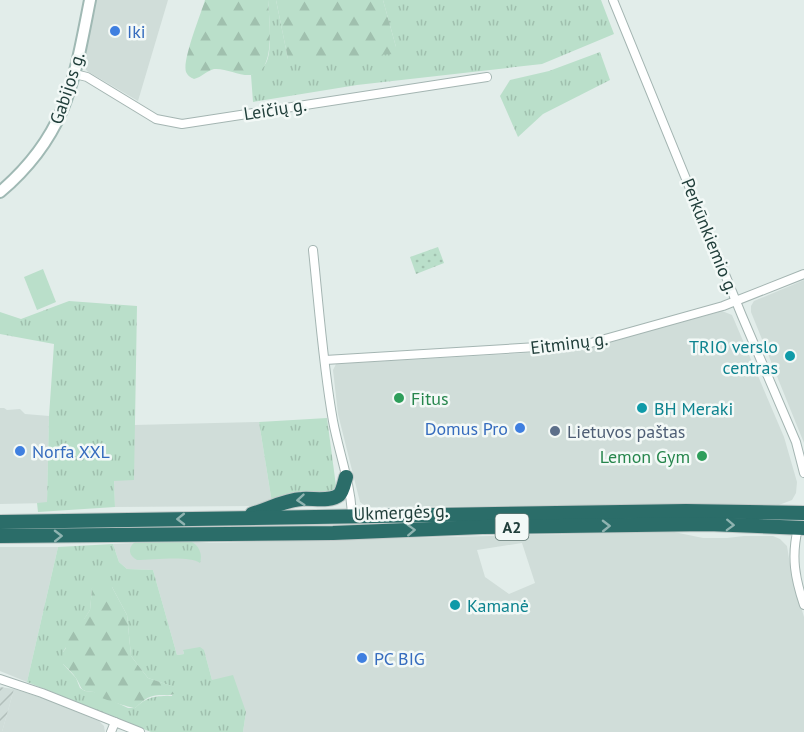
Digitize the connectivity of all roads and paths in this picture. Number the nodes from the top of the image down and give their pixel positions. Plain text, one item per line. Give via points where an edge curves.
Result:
1 (90, 0) edge
2 (613, 0) edge
3 (75, 74) junction
4 (486, 77) dead end
5 (0, 192) edge
6 (313, 250) dead end
7 (804, 274) edge
8 (736, 302) junction
9 (325, 360) junction
10 (804, 473) edge
11 (346, 477) junction
12 (803, 510) edge
13 (352, 516) junction
14 (238, 518) junction
15 (0, 522) edge
16 (801, 528) edge
17 (358, 532) junction
18 (0, 537) edge
19 (804, 605) edge
20 (0, 680) edge
21 (115, 722) junction
22 (111, 732) edge
23 (140, 732) edge

1 - 3 street, Gabijos g.
2 - 8 street, Perkūnkiemio g.
3 - 4 street, Leičių g. via 87,77 156,119 182,124
3 - 5 street, Gabijos g. via 45,143
6 - 9 street
7 - 8 street, Eitminų g.
8 - 9 street, Eitminų g. via 587,344
8 - 10 street, Perkūnkiemio g. via 796,442
9 - 11 street via 333,422
11 - 13 street
11 -> 14 highway via 338,496 290,500
12 - 13 highway, Ukmergės g. / A2
12 - 16 highway
13 - 14 highway, Ukmergės g. / A2
13 - 17 highway
14 -> 15 highway, Ukmergės g. / A2
17 -> 16 highway, Ukmergės g. / A2 via 708,524
16 - 19 street via 794,543 794,566
18 -> 17 highway, Ukmergės g. / A2
20 - 21 street
21 - 22 street
21 - 23 street

